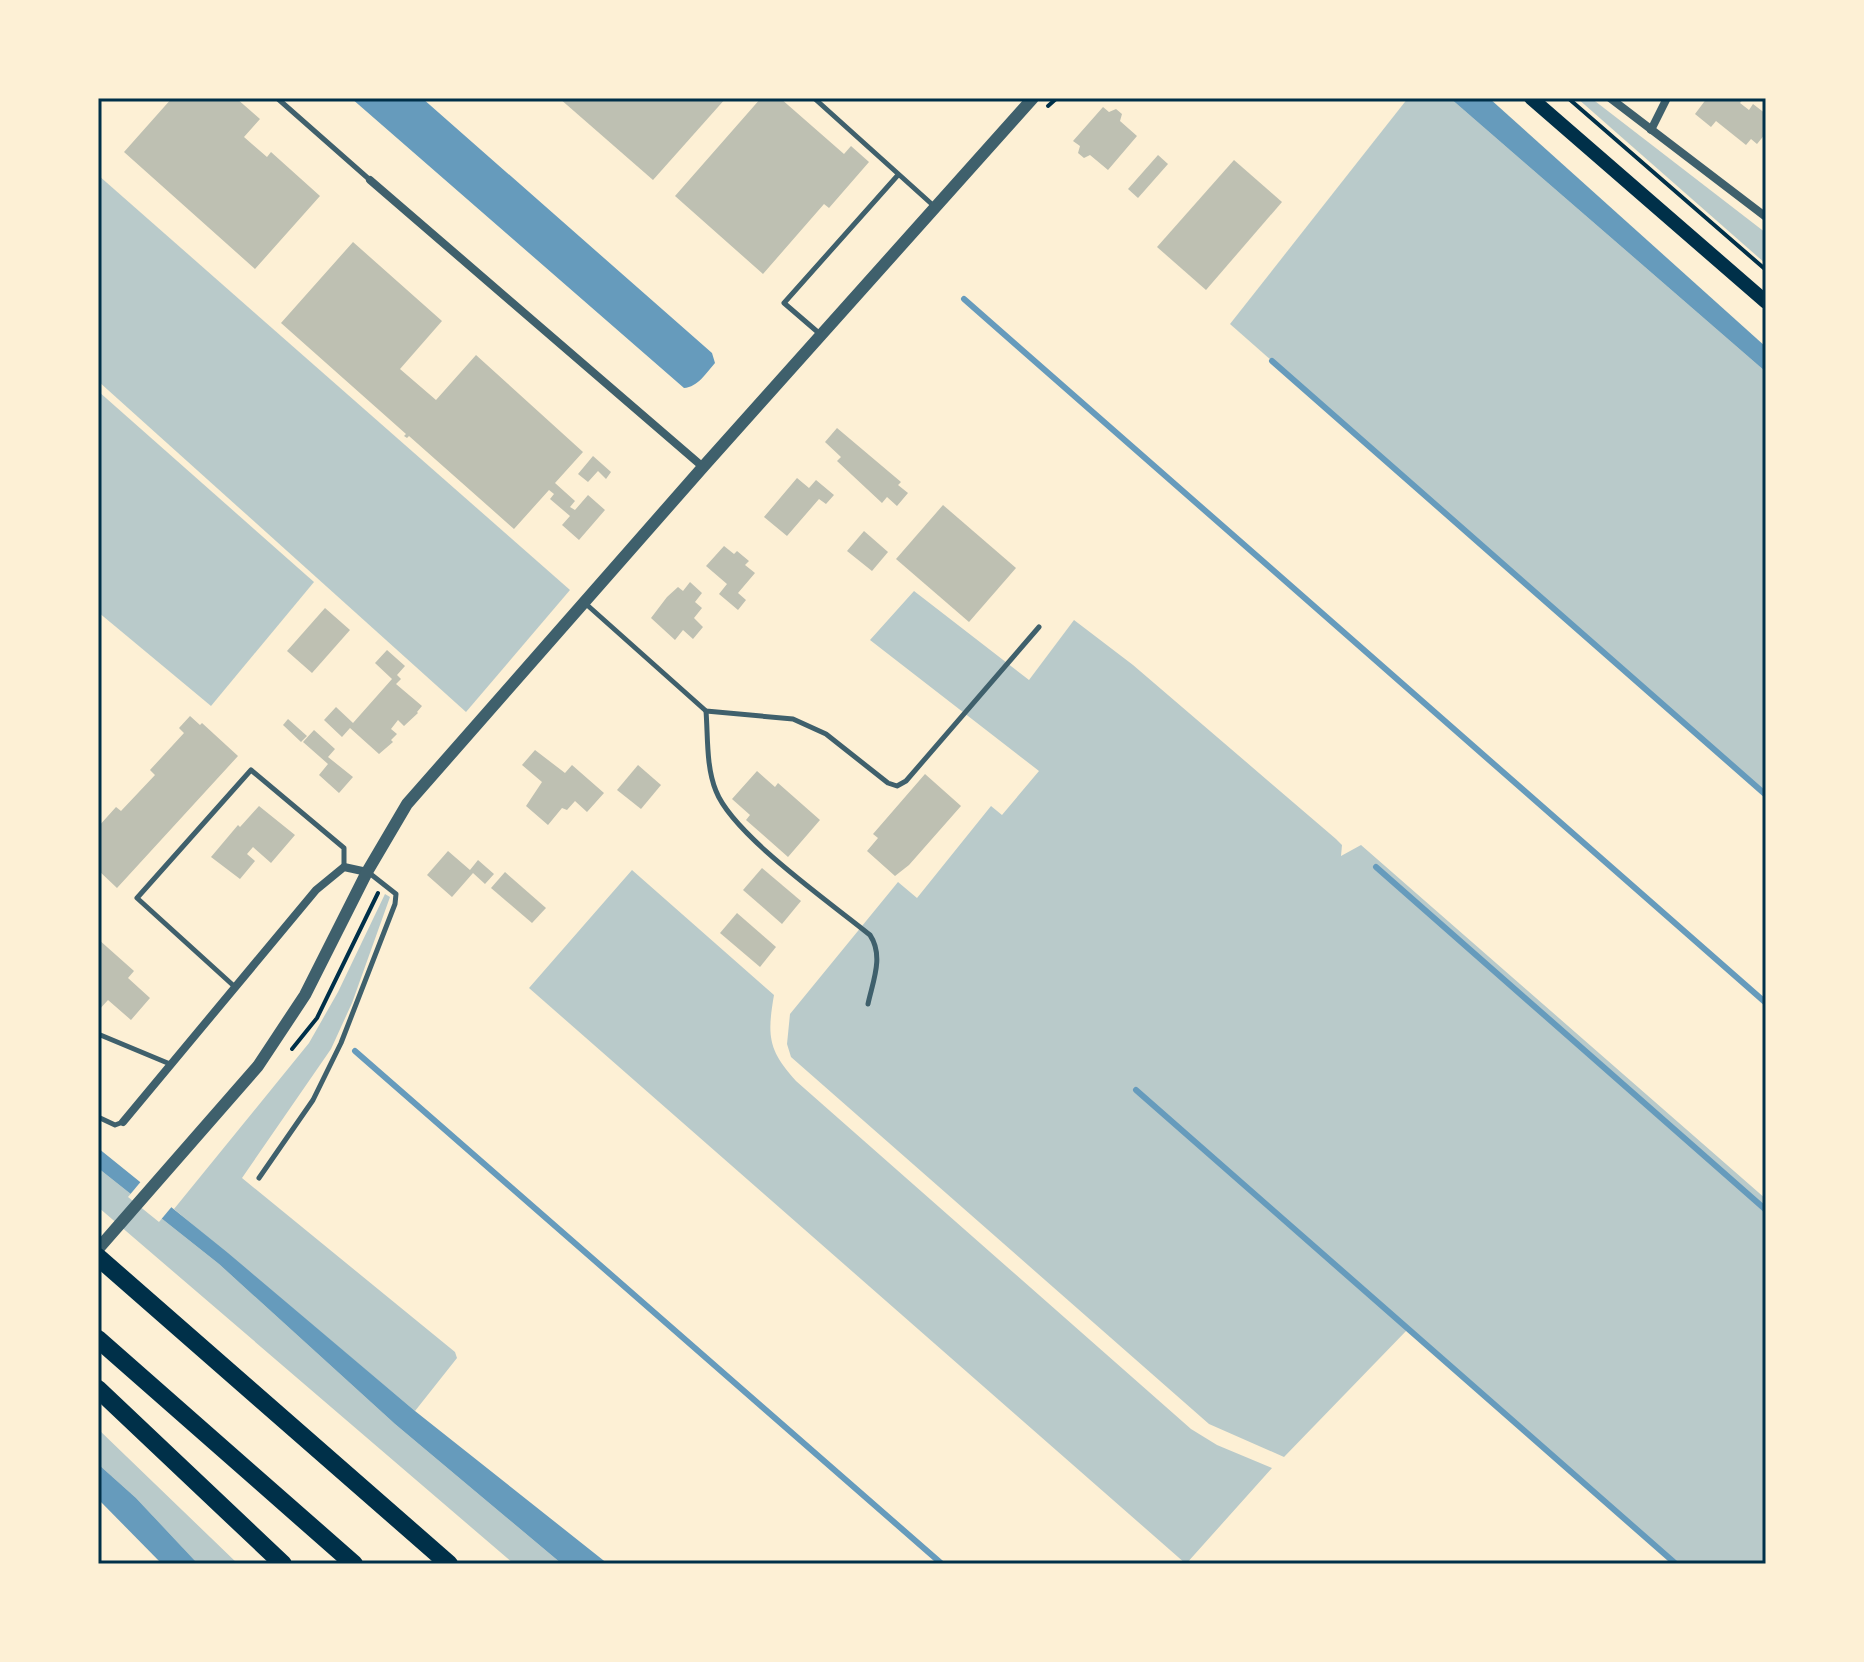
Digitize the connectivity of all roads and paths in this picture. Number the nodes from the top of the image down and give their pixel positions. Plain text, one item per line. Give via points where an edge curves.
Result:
1 (277, 98) edge
2 (814, 98) edge
3 (1033, 98) edge
4 (1531, 98) edge
5 (1568, 98) edge
6 (1610, 98) edge
7 (1667, 98) edge
8 (1651, 130) junction
9 (898, 175) junction
10 (370, 180) joint
11 (935, 207) junction
12 (1766, 217) edge
13 (1766, 270) edge
14 (1766, 302) edge
15 (821, 335) junction
16 (703, 467) junction
17 (585, 603) junction
18 (1039, 627) dead end
19 (706, 711) junction
20 (344, 867) junction
21 (367, 872) junction
22 (235, 987) junction
23 (868, 1004) dead end
24 (98, 1034) edge
25 (171, 1064) junction
26 (98, 1117) edge
27 (123, 1122) joint
28 (259, 1178) dead end
29 (98, 1249) edge
30 (98, 1257) edge
31 (98, 1339) edge
32 (98, 1389) edge
33 (283, 1564) edge
34 (354, 1564) edge
35 (449, 1564) edge

1 - 10 lane
2 - 9 lane
3 - 11 street
4 - 14 main road
5 - 13 path
6 - 8 street
7 - 8 street
8 - 12 street
9 - 11 lane
9 - 15 lane via 784,303
10 - 16 street
11 - 15 street
15 - 16 street
16 - 17 street
17 - 19 lane
17 - 21 street via 407,804
18 - 19 lane via 897,786 826,734 793,719
19 - 23 lane via 716,791 728,812 747,835 876,945
20 - 21 street
20 - 22 street via 316,890
20 - 22 lane via 344,848 251,770 137,898
21 - 28 lane via 396,894 395,904 313,1100
21 - 29 street via 305,995 258,1066
22 - 25 street
24 - 25 lane
25 - 27 street
26 - 27 lane via 115,1125
30 - 35 highway
31 - 34 highway
32 - 33 highway

